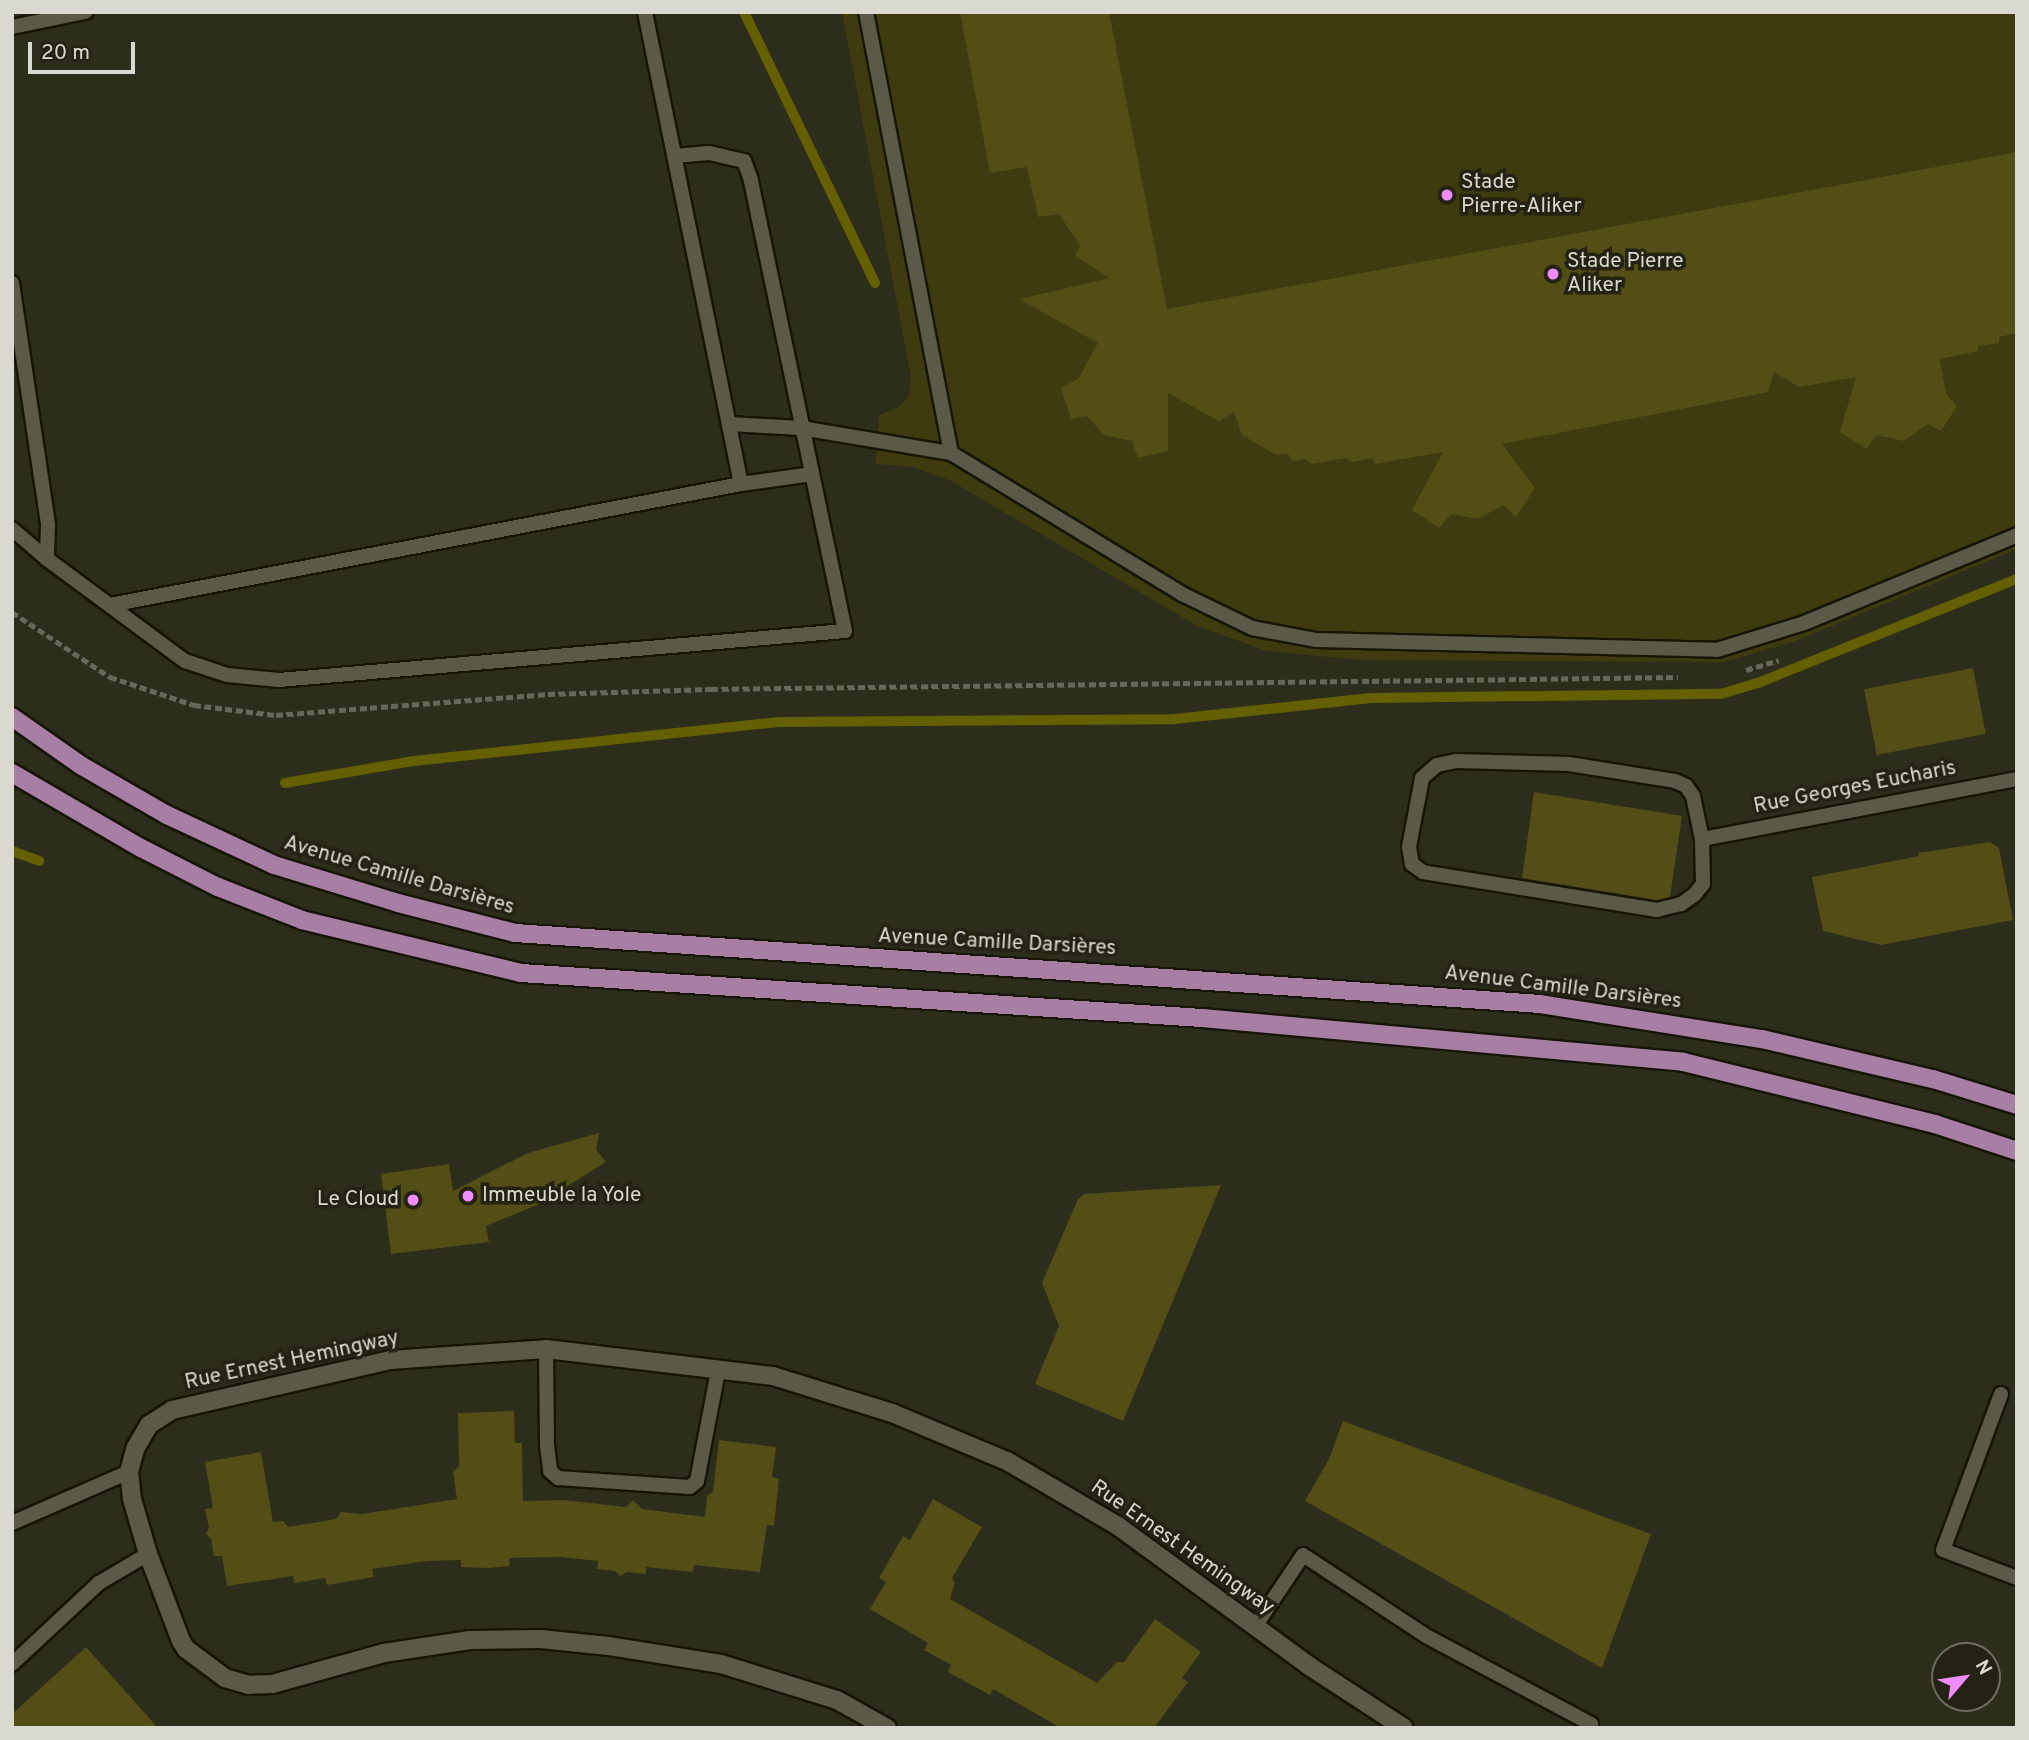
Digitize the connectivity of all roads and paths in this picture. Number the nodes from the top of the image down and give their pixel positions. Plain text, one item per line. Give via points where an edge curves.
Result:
1 (85, 12) edge
2 (645, 12) edge
3 (866, 12) edge
4 (12, 27) edge
5 (674, 156) junction
6 (12, 283) edge
7 (729, 424) junction
8 (802, 428) junction
9 (951, 453) junction
10 (811, 474) junction
11 (741, 484) junction
12 (12, 529) edge
13 (2017, 535) edge
14 (47, 559) junction
15 (110, 605) junction
16 (12, 612) edge
17 (1790, 655) dead end
18 (1741, 671) dead end
19 (1691, 677) dead end
20 (12, 717) edge
21 (12, 773) edge
22 (2017, 779) edge
23 (1702, 839) junction
24 (2017, 1105) edge
25 (2017, 1151) edge
26 (546, 1349) junction
27 (718, 1371) junction
28 (2001, 1394) dead end
29 (129, 1472) junction
30 (12, 1522) edge
31 (148, 1554) junction
32 (2017, 1578) edge
33 (1255, 1625) junction
34 (12, 1664) edge
35 (887, 1728) edge
36 (1404, 1728) edge
37 (1590, 1728) edge

1 - 4 lane
2 - 5 lane
3 - 9 lane
5 - 7 lane
5 - 8 lane via 709,153 744,161
6 - 14 lane via 48,525
7 - 8 lane
7 - 11 lane
8 - 9 lane
8 - 10 lane
9 - 13 lane via 1182,594 1252,628 1317,640 1717,650 1804,623
10 - 11 lane
10 - 15 lane via 845,631 279,680 227,675 185,661
11 - 15 lane
12 - 14 lane
14 - 15 lane
16 - 19 path via 110,677 194,705 276,715 548,694
17 - 18 path
20 - 24 main road, Avenue Camille Darsières via 92,772 274,865 515,933 1540,1004 1762,1039 1933,1079
21 - 25 main road via 141,848 302,920 521,973 1203,1018 1683,1062 1935,1124
22 - 23 lane, Rue Georges Eucharis
23 - 23 lane via 1703,884 1681,904 1657,910 1423,872 1412,864 1409,847 1422,778 1437,765 1456,761 1570,764 1675,781 1693,796
26 - 27 street, Rue Ernest Hemingway
26 - 27 lane via 547,1445 550,1471 558,1478 690,1488 697,1481
26 - 29 street, Rue Ernest Hemingway via 390,1360 172,1410 149,1425
27 - 33 street, Rue Ernest Hemingway via 774,1376 830,1392 1007,1461 1118,1526
28 - 32 lane via 1944,1550
29 - 30 lane
29 - 31 street, Rue Ernest Hemingway
31 - 34 lane via 99,1583
31 - 35 street, Rue Ernest Hemingway via 186,1649 225,1678 249,1685 272,1684 384,1653 445,1643 540,1639 721,1664 838,1700
33 - 36 street, Rue Ernest Hemingway
33 - 37 lane via 1303,1555 1428,1637 1591,1724

